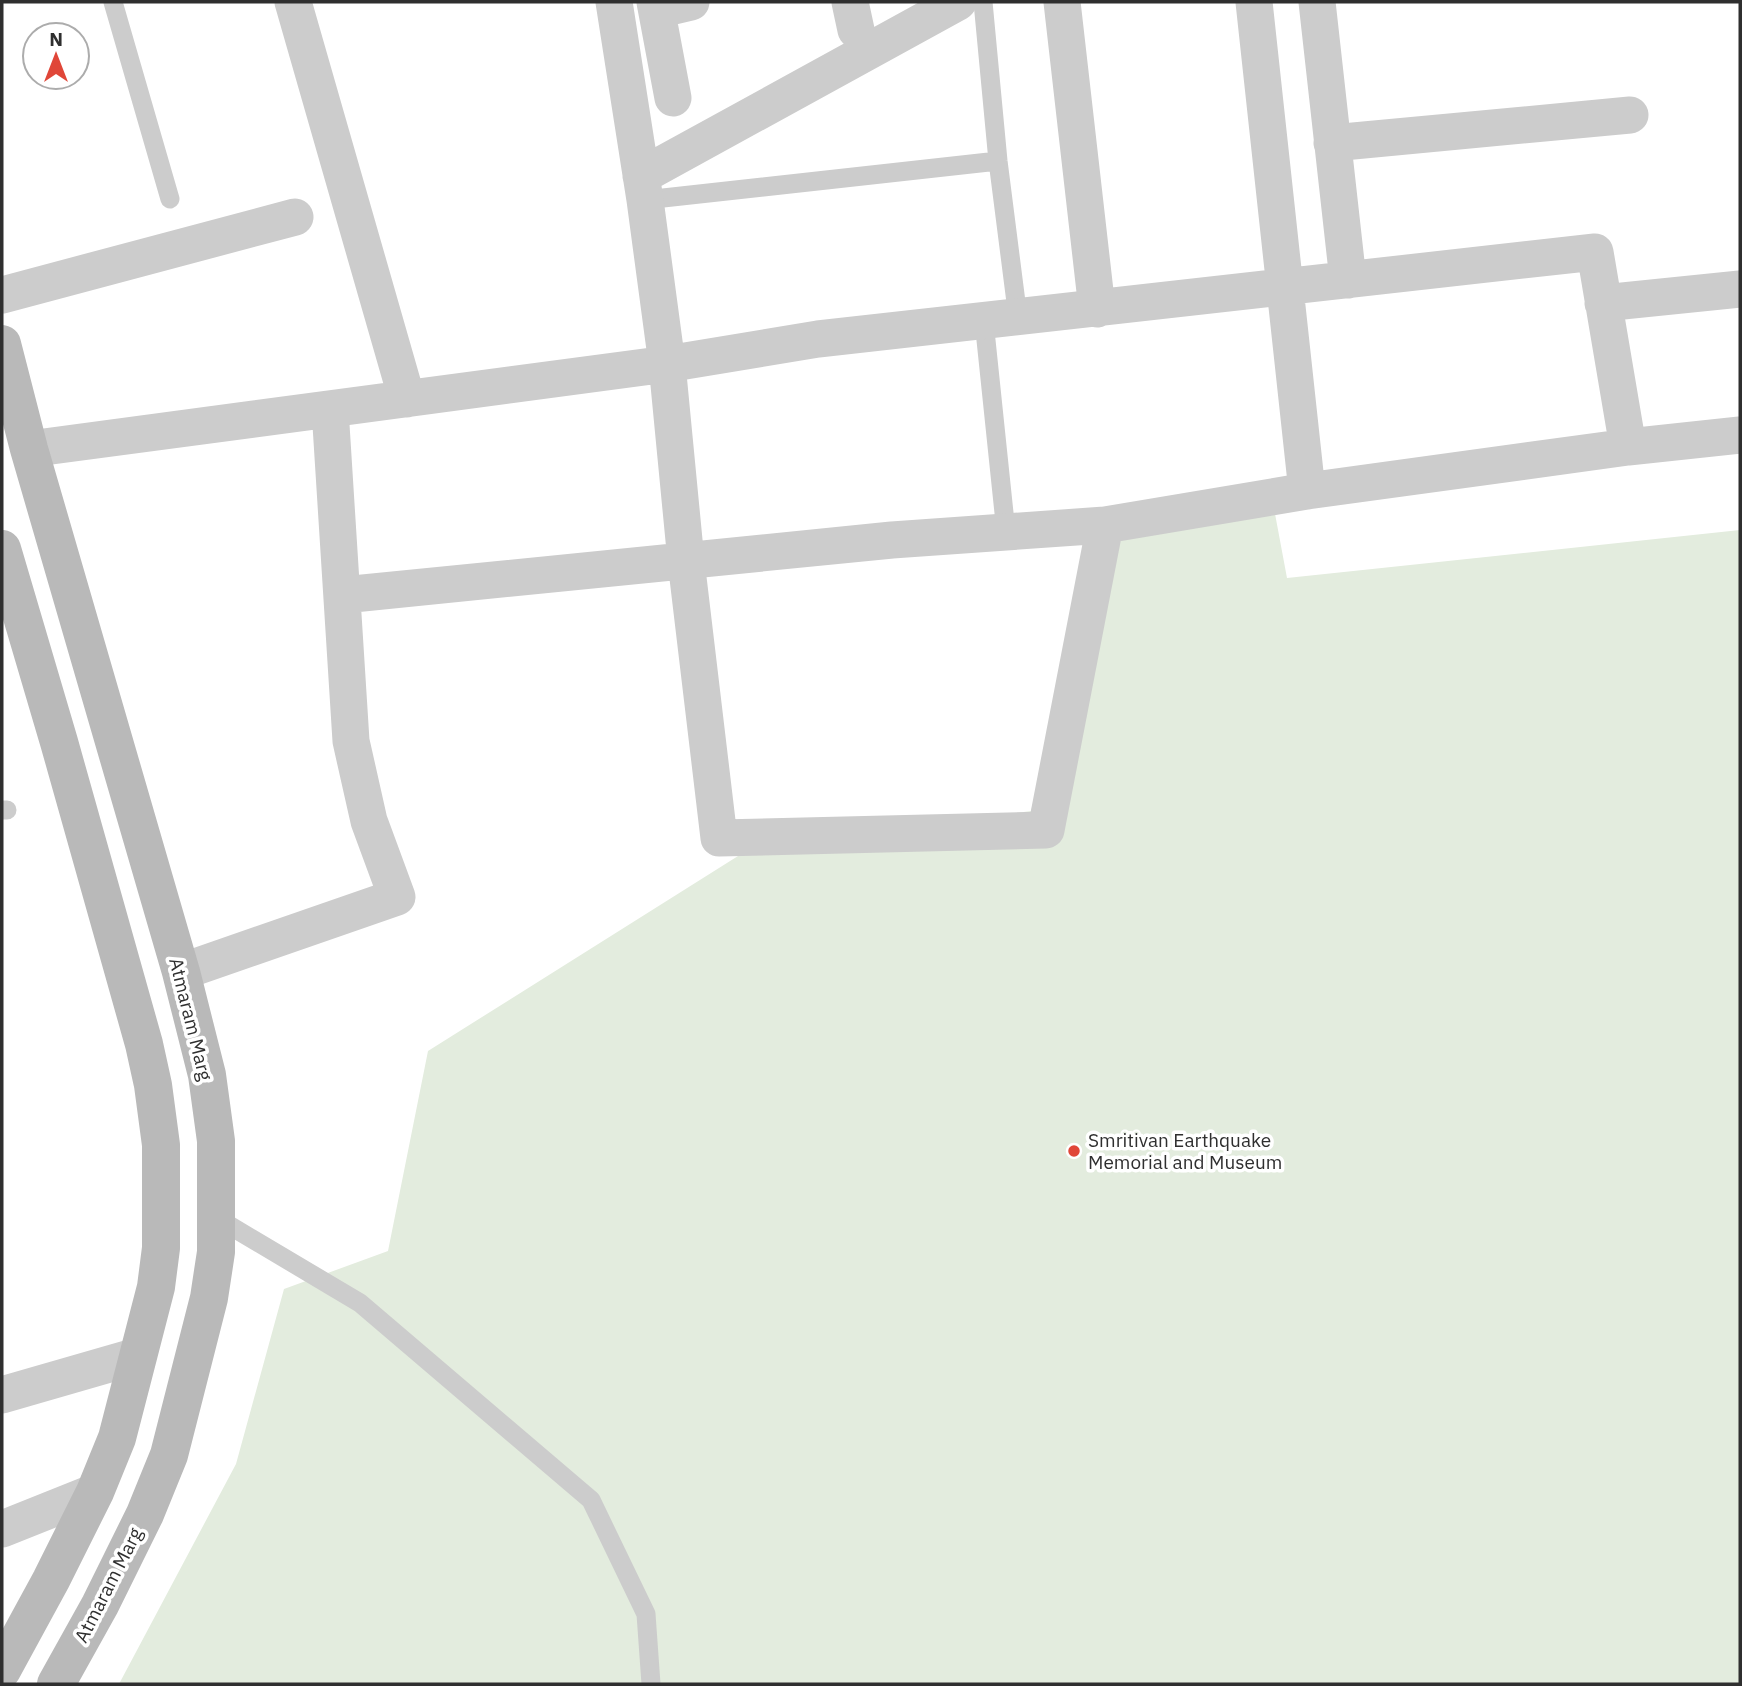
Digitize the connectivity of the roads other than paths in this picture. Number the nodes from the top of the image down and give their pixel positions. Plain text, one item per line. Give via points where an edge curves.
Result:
1 (113, 2) edge
2 (293, 2) edge
3 (614, 2) edge
4 (958, 2) edge
5 (983, 2) edge
6 (1062, 2) edge
7 (1254, 2) edge
8 (1317, 2) edge
9 (668, 5) edge
10 (673, 98) dead end
11 (1630, 115) dead end
12 (1332, 143) junction
13 (998, 161) junction
14 (643, 188) junction
15 (170, 199) dead end
16 (295, 217) dead end
17 (1348, 280) junction
18 (1285, 287) junction
19 (1740, 289) edge
20 (2, 295) edge
21 (1603, 303) junction
22 (1097, 309) junction
23 (1001, 319) junction
24 (2, 344) edge
25 (667, 363) junction
26 (407, 399) junction
27 (330, 409) junction
28 (1740, 435) edge
29 (1628, 447) junction
30 (29, 449) junction
31 (1307, 491) junction
32 (1105, 525) junction
33 (1006, 532) junction
34 (2, 549) edge
35 (686, 561) junction
36 (343, 595) junction
37 (181, 972) junction
38 (217, 1218) junction
39 (137, 1356) junction
40 (2, 1395) edge
41 (96, 1492) junction
42 (2, 1529) edge
43 (2, 1670) edge
44 (56, 1684) edge
45 (651, 1684) edge

1 - 15 lane
2 - 26 street
3 - 14 street
4 - 14 street
5 - 13 lane
6 - 22 street
7 - 18 street
8 - 12 street
9 - 10 street
11 - 12 street
12 - 17 street
13 - 14 lane
13 - 23 lane
14 - 25 street
16 - 20 street
17 - 18 street
17 - 21 street via 1595,252
18 - 22 street
18 - 31 street
19 - 21 street
21 - 29 street
22 - 23 street
23 - 25 street
23 - 33 lane
24 - 30 main road, Atmaram Marg
25 - 26 street
25 - 35 street
26 - 27 street
27 - 30 street
27 - 36 street
28 - 29 street
29 - 31 street
30 - 37 main road, Atmaram Marg
31 - 32 street
32 - 33 street
32 - 35 street via 1046,830 719,838
33 - 35 street
34 - 39 main road via 153,1085 161,1145 161,1248 156,1287
35 - 36 street
36 - 37 street via 351,741 369,821 397,897
37 - 38 main road, Atmaram Marg via 207,1075 216,1141
38 - 44 main road, Atmaram Marg via 209,1298 169,1455 100,1605
38 - 45 lane via 360,1303 591,1500 646,1614
39 - 40 street
39 - 41 main road via 117,1438
41 - 42 street
41 - 43 main road

